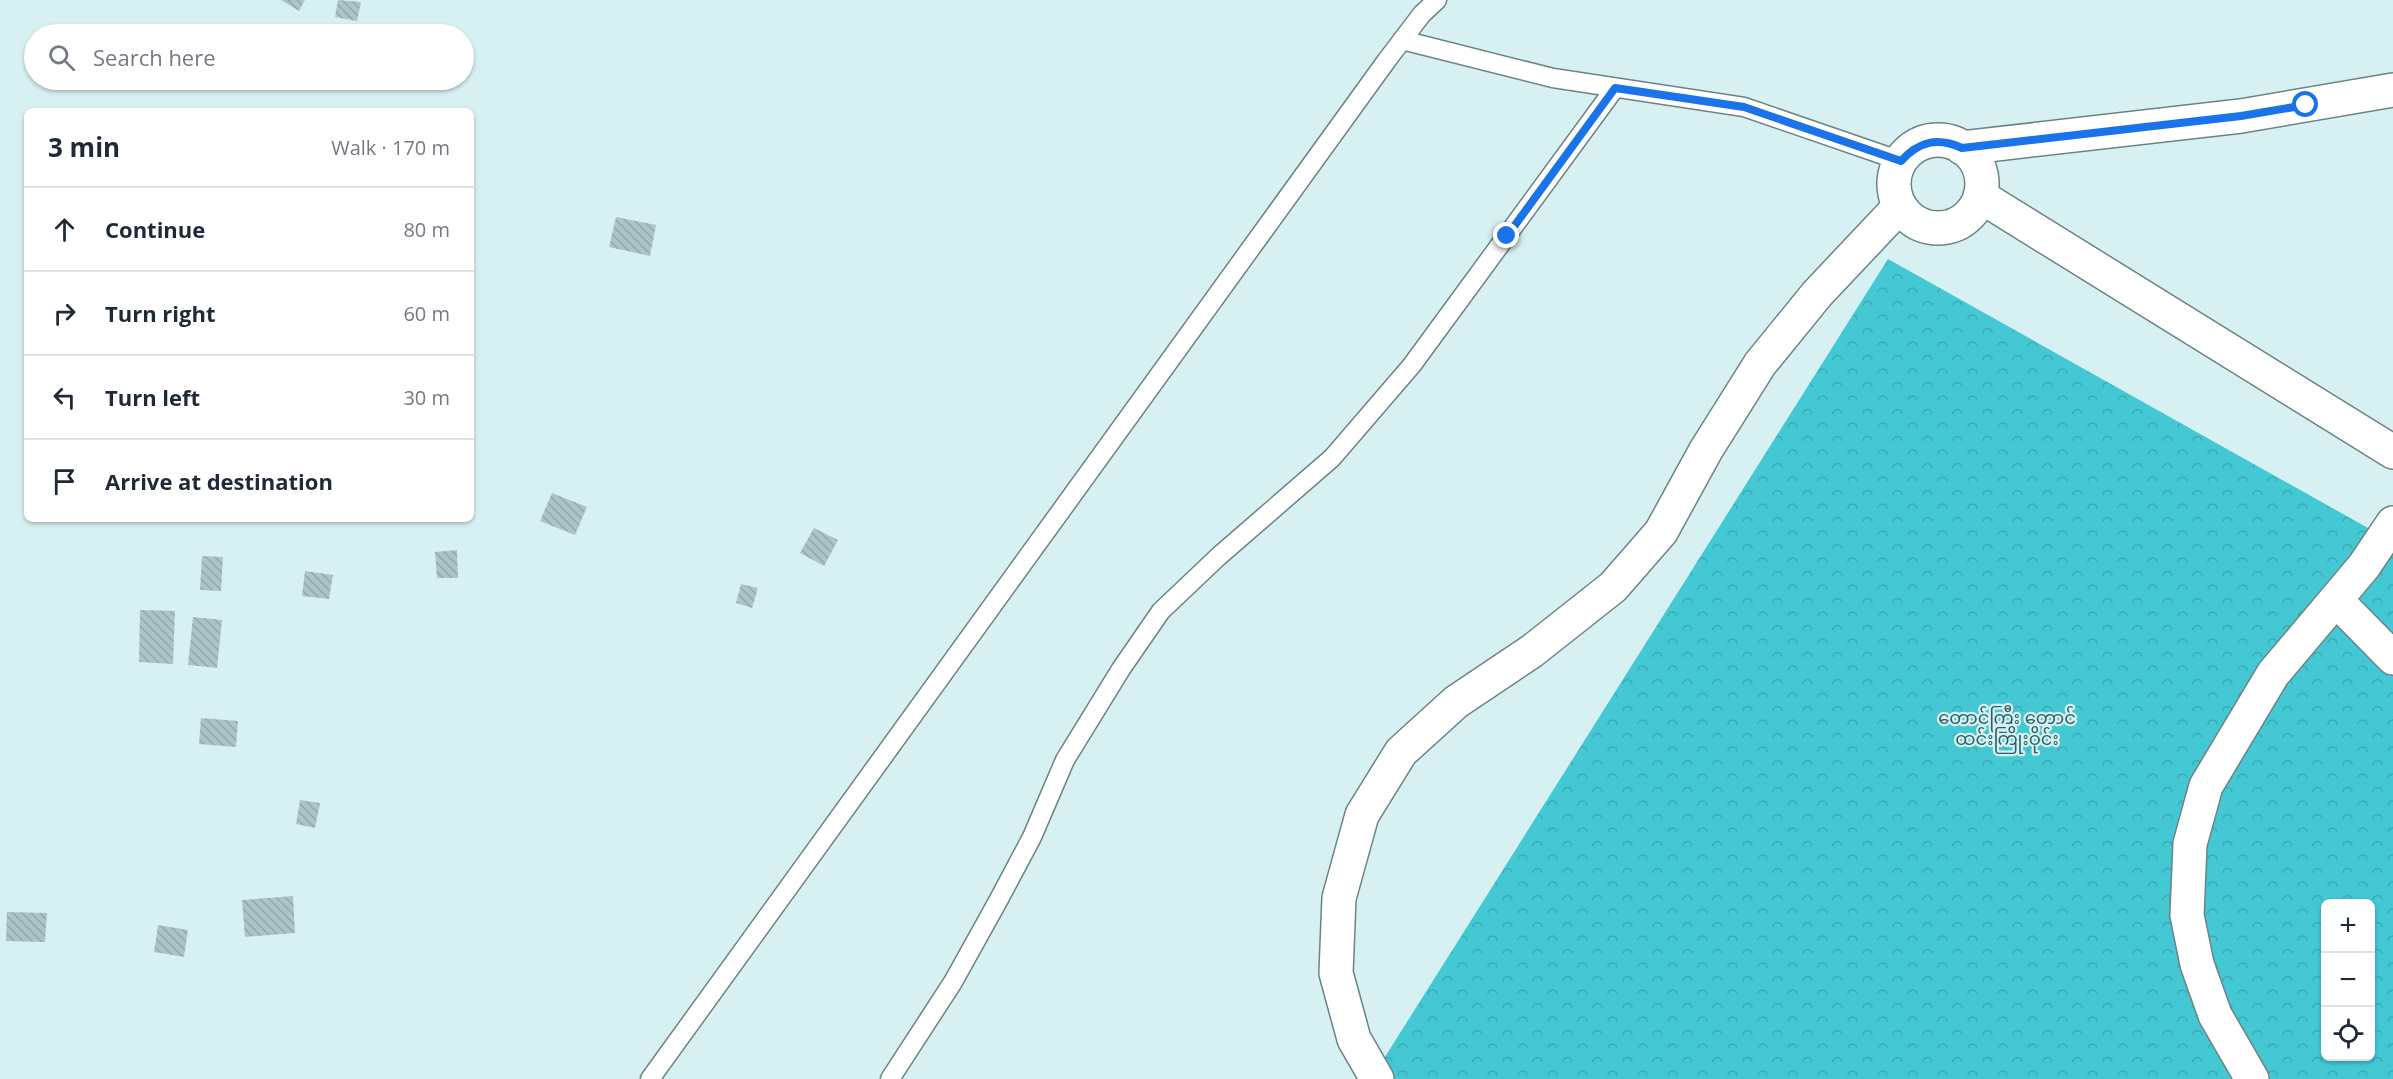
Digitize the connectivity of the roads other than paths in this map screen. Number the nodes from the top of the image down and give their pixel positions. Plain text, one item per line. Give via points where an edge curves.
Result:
1 (1437, 0) edge
2 (1402, 40) junction
3 (1615, 88) junction
4 (2393, 90) edge
5 (1962, 148) junction
6 (1901, 161) junction
7 (1980, 196) junction
8 (1900, 206) junction
9 (2393, 452) edge
10 (2393, 523) edge
11 (2336, 600) junction
12 (2393, 658) edge
13 (650, 1079) edge
14 (890, 1079) edge
15 (1377, 1079) edge
16 (2252, 1079) edge

1 - 2 lane
2 - 3 lane via 1554,78
2 - 13 lane
3 - 6 lane via 1744,107
3 - 14 lane via 1412,365 1332,458 1161,611 1065,760 1032,837 998,901 953,982
4 - 5 street via 2241,116
5 - 6 street via 1936,141 1922,144
5 - 7 street via 1979,168
6 - 8 street via 1894,187
7 - 8 street via 1966,218 1940,228 1914,221
7 - 9 street
8 - 15 street via 1817,294 1760,364 1661,532 1620,579 1532,651 1440,716 1401,752 1362,815 1339,898 1336,973 1354,1039
10 - 11 street
11 - 12 street
11 - 16 street via 2273,674 2206,786 2190,844 2187,915 2197,964 2215,1015

